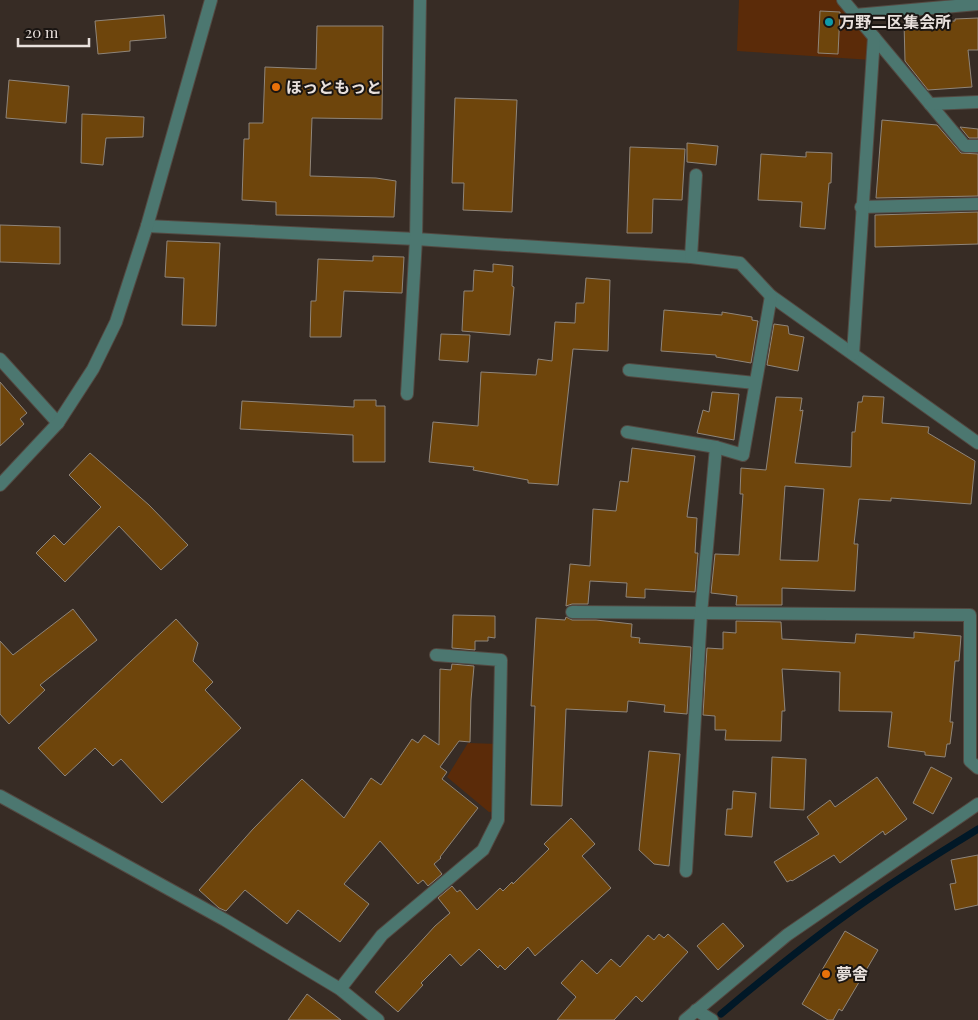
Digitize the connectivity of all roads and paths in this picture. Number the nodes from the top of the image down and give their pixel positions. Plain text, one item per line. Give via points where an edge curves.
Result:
1 (211, 0) edge
2 (420, 0) edge
3 (843, 0) edge
4 (978, 4) edge
5 (856, 15) junction
6 (874, 37) junction
7 (978, 102) edge
8 (930, 104) junction
9 (978, 146) edge
10 (696, 175) dead end
11 (978, 204) edge
12 (862, 207) junction
13 (147, 226) junction
14 (416, 239) junction
15 (690, 257) junction
16 (771, 296) junction
17 (852, 354) junction
18 (0, 359) edge
19 (629, 370) dead end
20 (755, 383) junction
21 (407, 394) dead end
22 (58, 423) junction
23 (627, 432) dead end
24 (978, 443) edge
25 (716, 447) junction
26 (0, 485) edge
27 (572, 612) dead end
28 (702, 614) junction
29 (436, 656) dead end
30 (978, 768) edge
31 (0, 796) edge
32 (978, 804) edge
33 (686, 870) dead end
34 (340, 989) junction
35 (696, 1010) junction
36 (378, 1020) edge
37 (685, 1020) edge
38 (712, 1020) edge

1 - 13 street
2 - 14 street
3 - 5 street
4 - 5 street
5 - 6 street
6 - 8 street
6 - 12 street
7 - 8 street
8 - 9 street via 965,146
10 - 15 street
11 - 12 street
12 - 17 street
13 - 14 street
13 - 22 street via 116,322 93,369
14 - 15 street
14 - 21 street
15 - 16 street via 740,263
16 - 17 street
16 - 20 street
17 - 24 street
18 - 22 street
19 - 20 street
20 - 25 street via 743,455
22 - 26 street
23 - 25 street
25 - 28 street
27 - 28 street
28 - 30 street via 970,615 970,761
28 - 33 street
29 - 34 street via 500,660 498,820 483,850 382,935
31 - 34 street via 225,920
32 - 35 street via 787,935
34 - 36 street
35 - 37 street
35 - 38 street

